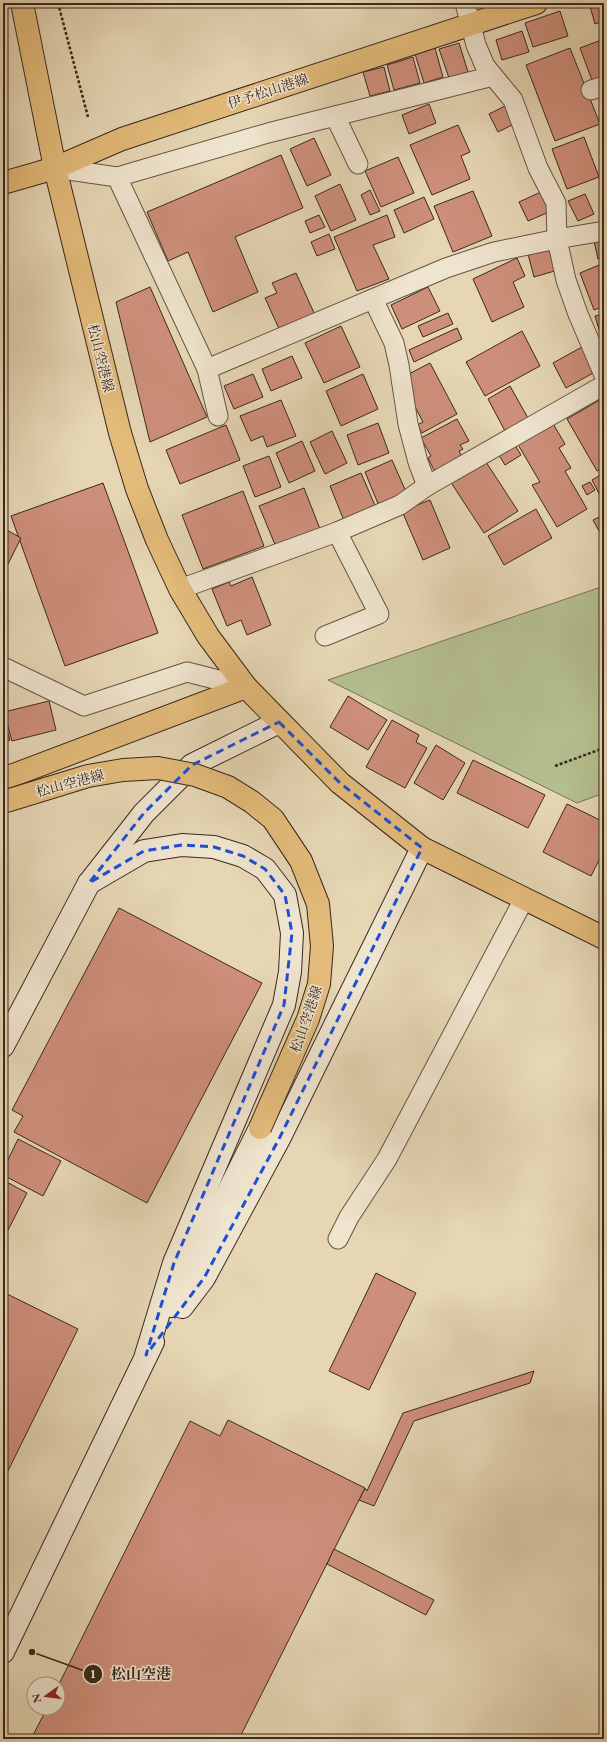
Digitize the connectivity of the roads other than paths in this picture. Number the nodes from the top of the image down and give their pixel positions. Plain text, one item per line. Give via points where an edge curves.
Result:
1 (22, 3) edge
2 (465, 3) edge
3 (536, 3) edge
4 (470, 24) junction
5 (493, 76) junction
6 (335, 116) junction
7 (358, 164) dead end
8 (54, 168) junction
9 (117, 177) junction
10 (3, 183) edge
11 (604, 231) edge
12 (557, 239) junction
13 (373, 299) junction
14 (207, 369) junction
15 (604, 375) edge
16 (604, 385) edge
17 (218, 416) dead end
18 (428, 486) junction
19 (337, 532) junction
20 (180, 589) junction
21 (325, 636) dead end
22 (3, 667) edge
23 (246, 687) junction
24 (279, 722) junction
25 (3, 778) edge
26 (3, 802) edge
27 (422, 848) junction
28 (89, 883) junction
29 (524, 899) junction
30 (604, 938) edge
31 (3, 1046) edge
32 (260, 1128) joint
33 (338, 1239) dead end
34 (146, 1355) junction
35 (3, 1652) edge

1 - 8 main road, 松山空港線
2 - 4 street
3 - 4 main road, 伊予松山港線
4 - 5 street via 476,45
4 - 8 main road, 伊予松山港線 via 122,139
5 - 6 street
5 - 12 street via 513,100 538,168 556,203
6 - 7 street
6 - 9 street
8 - 9 street
8 - 10 main road, 伊予松山港線
8 - 20 main road, 松山空港線 via 120,434 137,489
9 - 14 street
11 - 12 street
12 - 13 street via 487,255 446,268
12 - 15 street via 566,280
13 - 14 street
13 - 18 street via 394,343 408,424 418,462
14 - 17 street
16 - 18 street
18 - 19 street via 400,505
19 - 20 street
19 - 21 street via 379,614
20 - 23 main road, 松山空港線 via 208,636
22 - 23 street via 84,706 187,672
23 - 24 main road, 松山空港線
23 - 25 main road, 松山空港線
24 - 27 main road, 松山空港線 via 340,783
24 - 28 street via 192,765 144,813
26 - 32 main road, 松山空港線, bridge via 88,776 158,768 195,775 228,787 273,819 301,861 318,904 322,946 319,984 308,1019
27 - 29 main road, 松山空港線
27 - 34 street via 280,1137 204,1278
28 - 31 street
28 - 34 street via 144,851 182,845 214,847 243,856 265,869 285,895 292,933 290,972 284,1005 174,1263
29 - 30 main road, 松山空港線
29 - 33 street via 387,1159 349,1217
32 - 34 street
34 - 35 street

